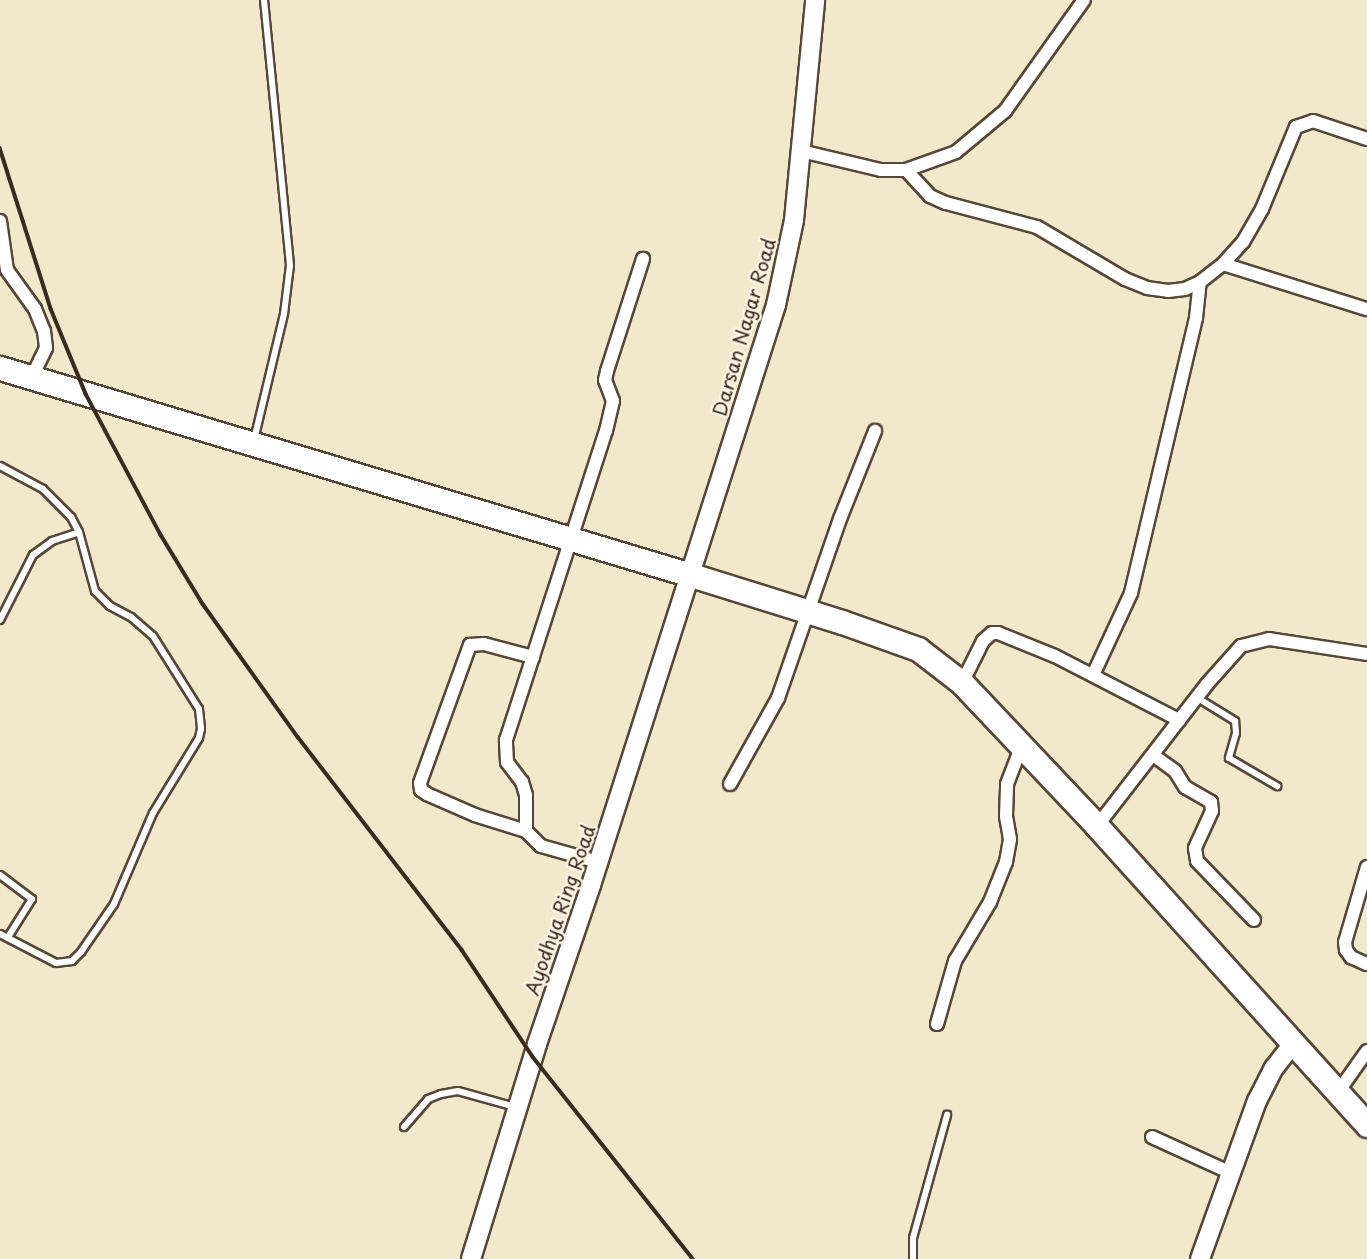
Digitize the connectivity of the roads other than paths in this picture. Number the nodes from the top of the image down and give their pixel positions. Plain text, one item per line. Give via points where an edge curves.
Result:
1 (264, 0) edge
2 (815, 0) edge
3 (1084, 0) edge
4 (1367, 139) edge
5 (801, 150) junction
6 (905, 170) junction
7 (0, 221) edge
8 (643, 258) dead end
9 (1223, 264) junction
10 (1200, 282) junction
11 (1367, 309) edge
12 (0, 368) edge
13 (32, 377) junction
14 (875, 431) dead end
15 (252, 445) junction
16 (0, 466) edge
17 (79, 533) junction
18 (573, 539) junction
19 (691, 575) junction
20 (806, 610) junction
21 (0, 620) edge
22 (1367, 654) edge
23 (533, 657) junction
24 (1093, 675) junction
25 (962, 683) junction
26 (1196, 697) junction
27 (1179, 720) junction
28 (1021, 748) junction
29 (1153, 755) junction
30 (730, 784) dead end
31 (1277, 786) dead end
32 (1097, 826) junction
33 (526, 831) junction
34 (598, 862) junction
35 (1367, 867) edge
36 (0, 875) edge
37 (1254, 920) dead end
38 (0, 934) edge
39 (8, 937) junction
40 (1367, 964) edge
41 (937, 1024) dead end
42 (1294, 1042) junction
43 (1367, 1051) edge
44 (1338, 1092) junction
45 (517, 1108) junction
46 (947, 1115) dead end
47 (1367, 1125) edge
48 (404, 1127) dead end
49 (1152, 1137) dead end
50 (1231, 1172) junction
51 (471, 1259) edge
52 (913, 1259) edge
53 (1200, 1259) edge

1 - 15 lane via 290,265 284,314
2 - 5 street, Darsan Nagar Road
3 - 6 street via 1004,111 956,152
4 - 9 street via 1313,121 1296,127 1262,209 1243,242
5 - 6 street via 881,170
5 - 19 street, Darsan Nagar Road via 783,279
6 - 10 street via 930,196 946,204 1037,227 1147,288 1168,291
7 - 13 street via 7,271 35,309 44,331 46,348
8 - 18 street via 607,371 611,412
9 - 10 street
9 - 11 street
10 - 24 street via 1196,318 1131,593
12 - 13 highway
13 - 15 highway
14 - 20 street
15 - 18 highway
16 - 17 lane via 43,489 71,517
17 - 21 lane via 52,541 33,555
17 - 39 lane via 95,591 153,636 199,709 201,729 153,813 114,904 81,952 72,961 56,963
18 - 19 highway
18 - 23 street
19 - 20 highway
19 - 34 street, Ayodhya Ring Road
20 - 25 highway via 918,649
20 - 30 street via 778,698
22 - 26 street via 1301,642 1254,641 1241,646
23 - 33 street via 506,740 507,762 526,794
23 - 33 street via 484,644 470,645 420,783 427,794
24 - 25 street via 992,632
24 - 27 street
25 - 28 highway
26 - 27 street
26 - 31 lane via 1235,721 1229,758
27 - 29 street
28 - 32 highway
28 - 41 street via 1007,784 1010,839 1006,862 990,902 956,961
29 - 32 street
29 - 37 street via 1175,771 1185,787 1210,802 1212,811 1195,848 1197,861
32 - 42 highway
33 - 34 street via 541,846
34 - 45 street, Ayodhya Ring Road
35 - 40 street via 1345,942 1351,957
36 - 39 lane via 32,898
38 - 39 lane
42 - 44 highway
42 - 50 street via 1266,1083
43 - 44 street
44 - 47 highway
45 - 48 lane via 458,1091 428,1099
45 - 51 street, Ayodhya Ring Road
46 - 52 lane via 913,1238
49 - 50 street
50 - 53 street

